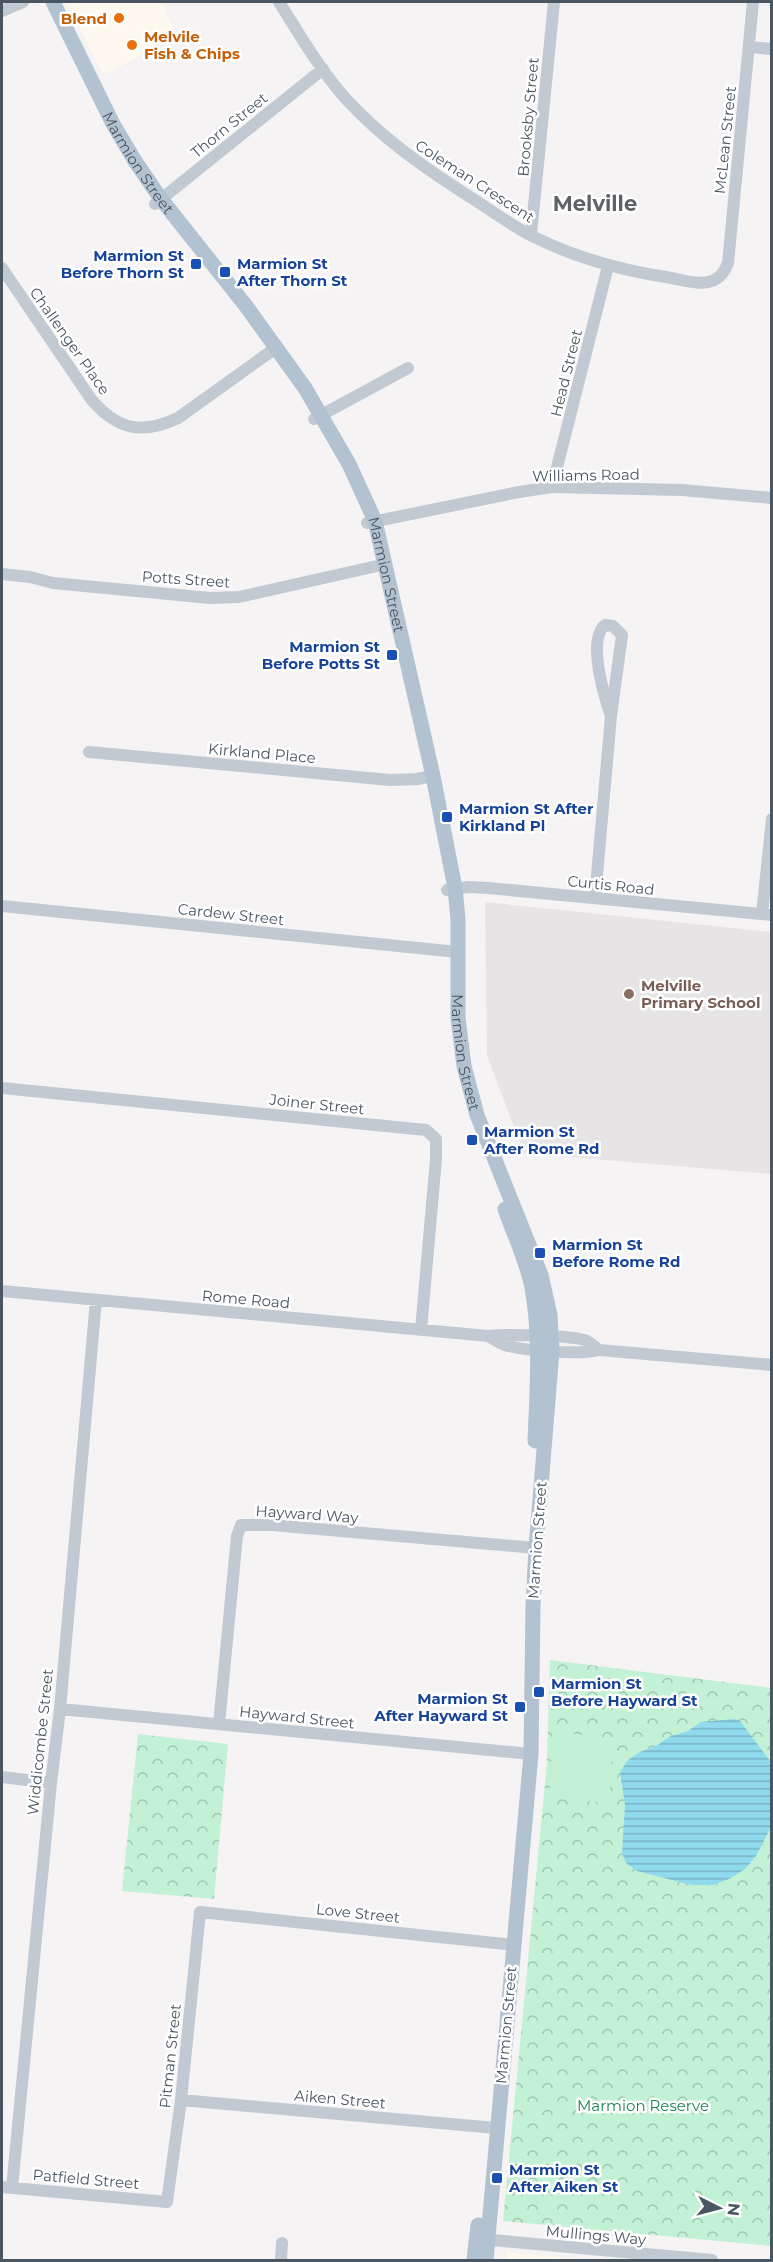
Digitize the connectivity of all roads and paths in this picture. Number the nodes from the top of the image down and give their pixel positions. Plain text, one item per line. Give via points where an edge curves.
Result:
1 (23, 2) edge
2 (44, 2) edge
3 (53, 2) edge
4 (279, 2) edge
5 (554, 2) edge
6 (753, 2) edge
7 (2, 11) edge
8 (749, 47) junction
9 (771, 50) edge
10 (323, 69) junction
11 (158, 201) junction
12 (531, 235) junction
13 (608, 266) junction
14 (2, 268) edge
15 (720, 278) joint
16 (273, 350) junction
17 (408, 368) dead end
18 (318, 417) junction
19 (552, 487) junction
20 (771, 498) edge
21 (371, 522) junction
22 (382, 565) junction
23 (2, 574) edge
24 (2, 581) edge
25 (53, 583) junction
26 (611, 716) junction
27 (89, 752) dead end
28 (428, 777) junction
29 (771, 819) edge
30 (451, 889) junction
31 (596, 898) junction
32 (2, 906) edge
33 (767, 915) edge
34 (453, 952) junction
35 (2, 1088) edge
36 (2, 1291) edge
37 (96, 1300) junction
38 (421, 1330) junction
39 (545, 1344) junction
40 (771, 1365) edge
41 (532, 1548) junction
42 (60, 1710) junction
43 (219, 1724) junction
44 (527, 1754) junction
45 (2, 1778) edge
46 (51, 1783) junction
47 (200, 1912) joint
48 (510, 1944) junction
49 (181, 2100) junction
50 (492, 2127) junction
51 (7, 2187) edge
52 (167, 2202) joint
53 (482, 2240) junction
54 (282, 2243) dead end
55 (281, 2260) edge
56 (474, 2260) edge
57 (486, 2260) edge
58 (712, 2260) edge

1 - 7 street
2 - 11 main road, Marmion Street via 106,129 129,167
3 - 11 main road, Marmion Street via 113,124
4 - 10 street, Coleman Crescent
5 - 12 street, Brooksby Street
6 - 8 street, McLean Street
8 - 9 street
8 - 15 street, McLean Street via 728,263
10 - 11 street, Thorn Street
10 - 12 street, Coleman Crescent via 346,99 397,149
11 - 16 main road, Marmion Street
12 - 13 street, Coleman Crescent
13 - 15 street, Coleman Crescent via 697,282 709,283
13 - 19 street, Head Street
14 - 16 street, Challenger Place via 91,399 104,415 121,424 163,426
16 - 18 main road, Marmion Street
17 - 18 street
18 - 21 main road, Marmion Street via 349,464
19 - 20 street, Williams Road via 682,490
19 - 21 street, Williams Road
21 - 22 main road, Marmion Street
22 - 25 street, Potts Street via 239,597 210,598
22 - 28 main road, Marmion Street
23 - 25 street, Potts Street
24 - 25 street, Potts Street
26 - 26 street via 596,645 605,626 612,626 622,635
26 - 31 street
27 - 28 street, Kirkland Place via 390,780
28 - 30 main road, Marmion Street
29 - 33 street
30 - 31 street, Curtis Road via 488,888
30 - 34 main road, Marmion Street
31 - 33 street, Curtis Road
32 - 34 street, Cardew Street
34 - 39 main road, Marmion Street via 449,1024 456,1073 529,1276
35 - 38 street, Joiner Street via 426,1130 436,1139 436,1159
36 - 37 street, Rome Road
37 - 38 street, Rome Road
37 - 42 street, Widdicombe Street
38 - 39 street, Rome Road via 505,1334
39 - 40 street, Rome Road via 587,1341 598,1350
39 - 41 main road, Marmion Street
41 - 43 street, Hayward Way via 241,1525
41 - 44 main road, Marmion Street via 525,1624
42 - 43 street, Hayward Street
42 - 46 street, Widdicombe Street
43 - 44 street, Hayward Street
44 - 48 main road, Marmion Street
45 - 46 street
46 - 51 street, Widdicombe Street
47 - 48 street, Love Street
47 - 49 street, Pitman Street
48 - 50 main road, Marmion Street
49 - 50 street, Aiken Street
49 - 52 street, Pitman Street
50 - 53 main road, Marmion Street
51 - 52 street, Patfield Street
53 - 56 main road, Marmion Street
53 - 57 main road, Marmion Street
53 - 58 street, Mullings Way
54 - 55 street

